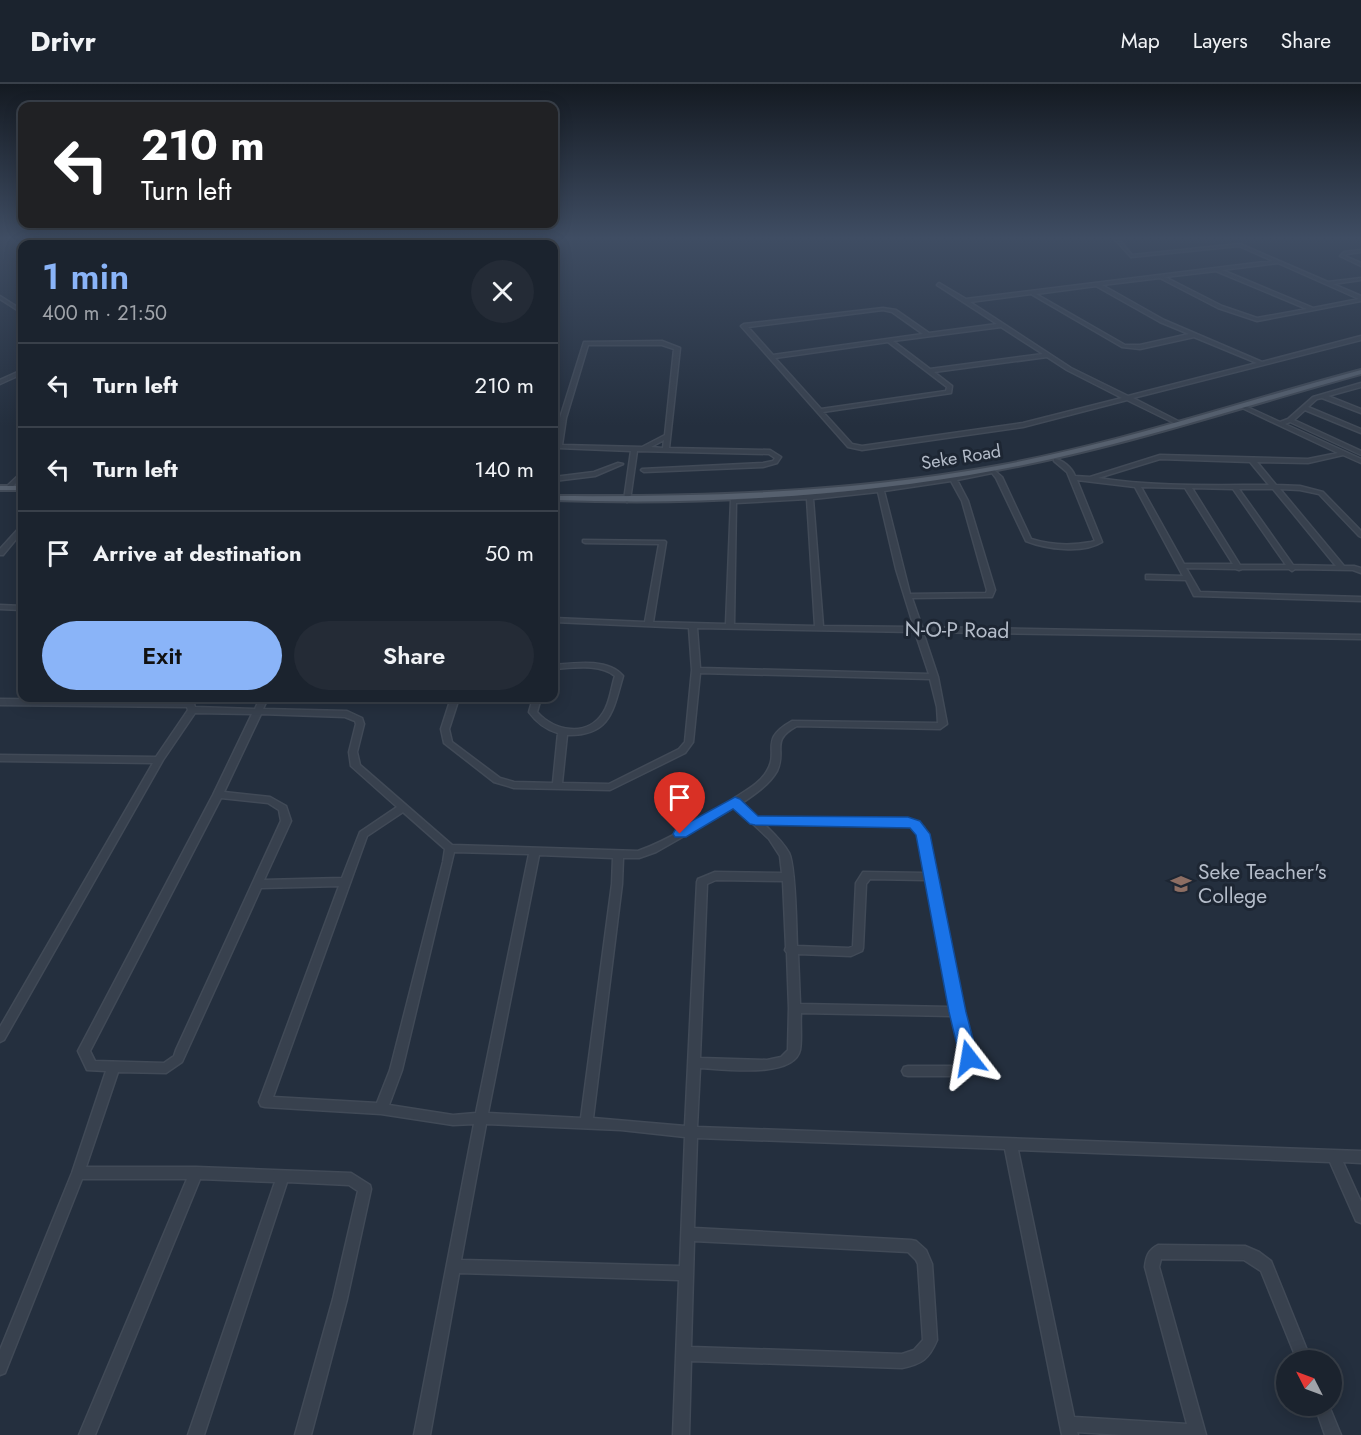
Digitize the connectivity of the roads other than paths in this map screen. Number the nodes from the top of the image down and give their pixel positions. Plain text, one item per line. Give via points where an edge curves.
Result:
1 (4, 300) edge
2 (972, 300) edge
3 (1044, 300) edge
4 (1125, 300) edge
5 (1206, 300) edge
6 (1289, 300) edge
7 (1356, 300) edge
8 (965, 301) joint
9 (18, 309) edge
10 (1311, 309) junction
11 (1002, 325) junction
12 (927, 335) junction
13 (1194, 335) junction
14 (1361, 338) edge
15 (888, 340) junction
16 (1047, 356) junction
17 (772, 357) junction
18 (1263, 364) junction
19 (929, 371) junction
20 (1361, 372) edge
21 (18, 374) edge
22 (1343, 377) junction
23 (0, 382) edge
24 (1361, 383) edge
25 (1323, 396) junction
26 (1128, 399) junction
27 (1241, 406) junction
28 (1306, 408) junction
29 (1359, 409) edge
30 (820, 411) junction
31 (1290, 420) junction
32 (1178, 423) junction
33 (1280, 424) junction
34 (1361, 431) edge
35 (668, 436) junction
36 (607, 449) junction
37 (666, 450) junction
38 (637, 451) junction
39 (1345, 453) junction
40 (1361, 453) edge
41 (1056, 459) dead end
42 (1252, 460) junction
43 (1361, 461) edge
44 (621, 464) junction
45 (631, 469) junction
46 (644, 470) dead end
47 (18, 477) edge
48 (1072, 478) junction
49 (1094, 478) junction
50 (558, 479) edge
51 (953, 479) junction
52 (1137, 485) junction
53 (1187, 486) junction
54 (1234, 486) junction
55 (1276, 487) junction
56 (4, 488) edge
57 (880, 488) junction
58 (810, 497) junction
59 (558, 498) edge
60 (627, 500) junction
61 (18, 533) edge
62 (1361, 535) edge
63 (585, 542) dead end
64 (0, 553) edge
65 (1181, 566) junction
66 (1239, 568) junction
67 (1342, 568) junction
68 (1292, 569) junction
69 (1361, 571) edge
70 (1149, 577) dead end
71 (1187, 578) junction
72 (907, 596) junction
73 (1361, 599) edge
74 (0, 607) edge
75 (18, 608) edge
76 (558, 620) edge
77 (649, 623) junction
78 (693, 626) junction
79 (730, 626) junction
80 (819, 627) junction
81 (920, 629) junction
82 (1361, 637) edge
83 (558, 667) edge
84 (696, 670) junction
85 (934, 677) junction
86 (0, 702) edge
87 (262, 702) edge
88 (454, 702) edge
89 (536, 702) edge
90 (192, 704) edge
91 (257, 712) junction
92 (564, 732) junction
93 (0, 758) edge
94 (159, 760) junction
95 (557, 786) junction
96 (218, 795) junction
97 (735, 802) junction
98 (402, 808) junction
99 (755, 820) junction
100 (450, 848) junction
101 (535, 851) junction
102 (618, 855) junction
103 (788, 877) junction
104 (932, 877) junction
105 (344, 882) junction
106 (259, 884) junction
107 (790, 950) junction
108 (795, 1008) junction
109 (957, 1012) junction
110 (0, 1037) edge
111 (694, 1063) junction
112 (113, 1068) junction
113 (908, 1071) dead end
114 (381, 1110) junction
115 (481, 1118) junction
116 (586, 1124) junction
117 (691, 1132) junction
118 (1011, 1146) junction
119 (1334, 1157) junction
120 (1361, 1157) edge
121 (78, 1173) junction
122 (196, 1173) junction
123 (283, 1176) junction
124 (1361, 1217) edge
125 (689, 1234) junction
126 (455, 1266) junction
127 (686, 1273) junction
128 (1300, 1350) edge
129 (683, 1354) junction
130 (0, 1368) edge
131 (1326, 1416) edge
132 (1069, 1429) edge
133 (1198, 1434) edge
134 (87, 1435) edge
135 (196, 1435) edge
136 (303, 1435) edge
137 (422, 1435) edge
138 (681, 1435) edge
139 (1334, 1435) edge

1 - 9 street
2 - 8 street
3 - 13 street via 1124,346 1140,347
4 - 13 street
5 - 10 street via 1257,320
6 - 10 street
7 - 10 street
8 - 11 street
11 - 12 street
11 - 16 street
12 - 15 street
12 - 17 street via 894,311 883,309 744,326
13 - 18 street
14 - 18 street
15 - 17 street
15 - 19 street
16 - 19 street
16 - 26 street
17 - 30 street
18 - 26 street
19 - 30 street via 950,387 949,392
20 - 22 main road, Seke Road
21 - 23 street
22 - 24 street
22 - 27 main road, Seke Road
24 - 25 street
25 - 28 street
25 - 29 street
26 - 30 street via 1023,425 862,448 850,446
26 - 32 street
27 - 32 main road, Seke Road
27 - 33 street
28 - 31 street
28 - 34 street
31 - 33 street
31 - 40 street
32 - 60 main road, Seke Road via 1059,455 954,474 773,493
33 - 39 street
35 - 36 street via 677,348 662,343 586,343 558,444 563,448
35 - 37 street
35 - 38 street
36 - 38 street
36 - 44 street
37 - 38 street
37 - 46 street via 770,452 778,460 763,465
38 - 45 street
39 - 42 street via 1308,461
39 - 43 street
41 - 48 street
42 - 49 street via 1160,457
42 - 55 street
44 - 45 street
44 - 50 street via 595,474
45 - 60 street
47 - 56 street
48 - 49 street
48 - 51 street via 1099,542 1091,545 1038,544 1028,540 993,471
49 - 52 street
51 - 57 street
51 - 72 street via 965,501 991,590 989,595
52 - 53 street
52 - 65 street
53 - 54 street
53 - 66 street
54 - 55 street
54 - 68 street
55 - 62 street via 1322,493
55 - 67 street
57 - 58 street
57 - 72 street
58 - 79 street via 733,501
58 - 80 street
59 - 60 main road, Seke Road
61 - 64 street
63 - 77 street via 663,542
65 - 66 street
65 - 71 street
66 - 68 street
67 - 68 street
67 - 69 street
70 - 71 street
71 - 73 street via 1197,594
72 - 81 street
74 - 75 street
76 - 77 street, N-O-P Road
77 - 78 street, N-O-P Road
78 - 79 street, N-O-P Road
78 - 84 street
79 - 80 street, N-O-P Road
80 - 81 street, N-O-P Road
81 - 82 street, N-O-P Road
81 - 85 street
83 - 92 street via 607,667 619,676 603,720 583,731
84 - 85 street
84 - 95 street via 691,738 682,751 617,785
85 - 97 street via 943,720 940,726 795,723 779,731 771,774
86 - 90 street
87 - 91 street
88 - 95 street via 445,735 455,749 504,784
89 - 92 street via 533,712 537,718
90 - 91 street
90 - 94 street
91 - 96 street
91 - 98 street via 347,714 359,720 352,758
92 - 95 street
93 - 94 street
94 - 110 street
96 - 106 street via 270,800 283,808 286,821
96 - 112 street via 84,1051 91,1066
97 - 99 street
97 - 102 street via 653,850
98 - 100 street
98 - 105 street via 363,834
99 - 103 street via 785,855
99 - 104 street via 908,822 923,834
100 - 101 street
100 - 114 street via 396,1070
101 - 102 street
101 - 115 street
102 - 116 street
103 - 107 street
103 - 111 street via 716,876 702,882
104 - 107 street via 867,875 861,883 859,945 855,950
104 - 109 street
105 - 106 street
105 - 114 street via 265,1102
106 - 112 street via 178,1059 166,1068
107 - 108 street
108 - 109 street
108 - 111 street via 794,1051 784,1061 767,1065
109 - 113 street via 969,1058 965,1070
111 - 117 street
112 - 121 street
114 - 115 street via 453,1120
115 - 116 street
115 - 126 street
116 - 117 street
117 - 118 street
117 - 125 street
118 - 119 street
118 - 132 street
119 - 120 street
119 - 124 street
121 - 122 street
121 - 130 street
122 - 123 street
122 - 134 street
123 - 135 street
123 - 136 street via 351,1179 365,1189
125 - 127 street
125 - 129 street via 911,1246 925,1264 930,1340 921,1356 902,1360
126 - 127 street
126 - 137 street
127 - 129 street
128 - 133 street via 1266,1266 1259,1260 1245,1253 1158,1252 1152,1267
129 - 138 street
131 - 139 street
132 - 133 street

